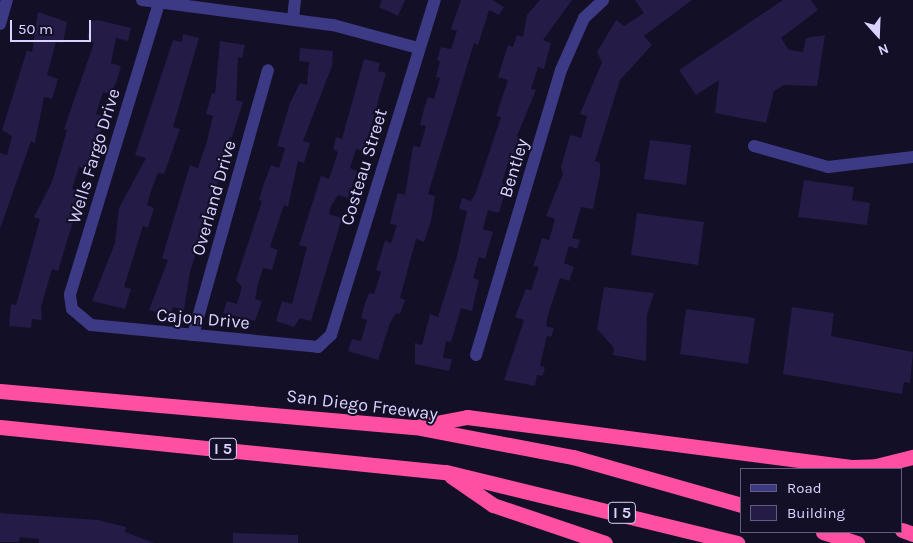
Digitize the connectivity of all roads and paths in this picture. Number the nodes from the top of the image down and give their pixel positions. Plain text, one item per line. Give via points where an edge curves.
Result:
1 (7, 0) edge
2 (142, 0) edge
3 (295, 0) edge
4 (435, 0) edge
5 (603, 0) edge
6 (159, 1) edge
7 (293, 19) junction
8 (0, 24) edge
9 (418, 48) junction
10 (268, 70) dead end
11 (754, 146) dead end
12 (913, 157) edge
13 (78, 318) joint
14 (193, 335) junction
15 (325, 343) joint
16 (476, 355) dead end
17 (0, 391) edge
18 (0, 426) edge
19 (415, 427) junction
20 (913, 457) edge
21 (446, 472) junction
22 (740, 498) edge
23 (722, 499) junction
24 (740, 505) edge
25 (825, 533) edge
26 (605, 543) edge
27 (737, 543) edge
28 (857, 543) edge

1 - 8 street
2 - 6 street
3 - 7 street
4 - 9 street, Costeau Street
5 - 16 street, Bentley via 584,18 561,70
6 - 7 street
6 - 13 street, Wells Fargo Drive via 70,295
7 - 9 street
9 - 15 street, Costeau Street
10 - 14 street, Overland Drive
11 - 12 street via 828,168
13 - 14 street, Cajon Drive via 91,325
14 - 15 street, Cajon Drive via 318,347
17 - 19 highway, San Diego Freeway / I 5
18 - 21 highway, I 5
19 - 20 highway via 467,417 853,467
19 - 23 highway, San Diego Freeway / I 5 via 573,457
21 - 26 highway via 493,505
21 - 27 highway, I 5
22 - 23 highway
23 - 24 highway, San Diego Freeway / I 5
25 - 28 highway

